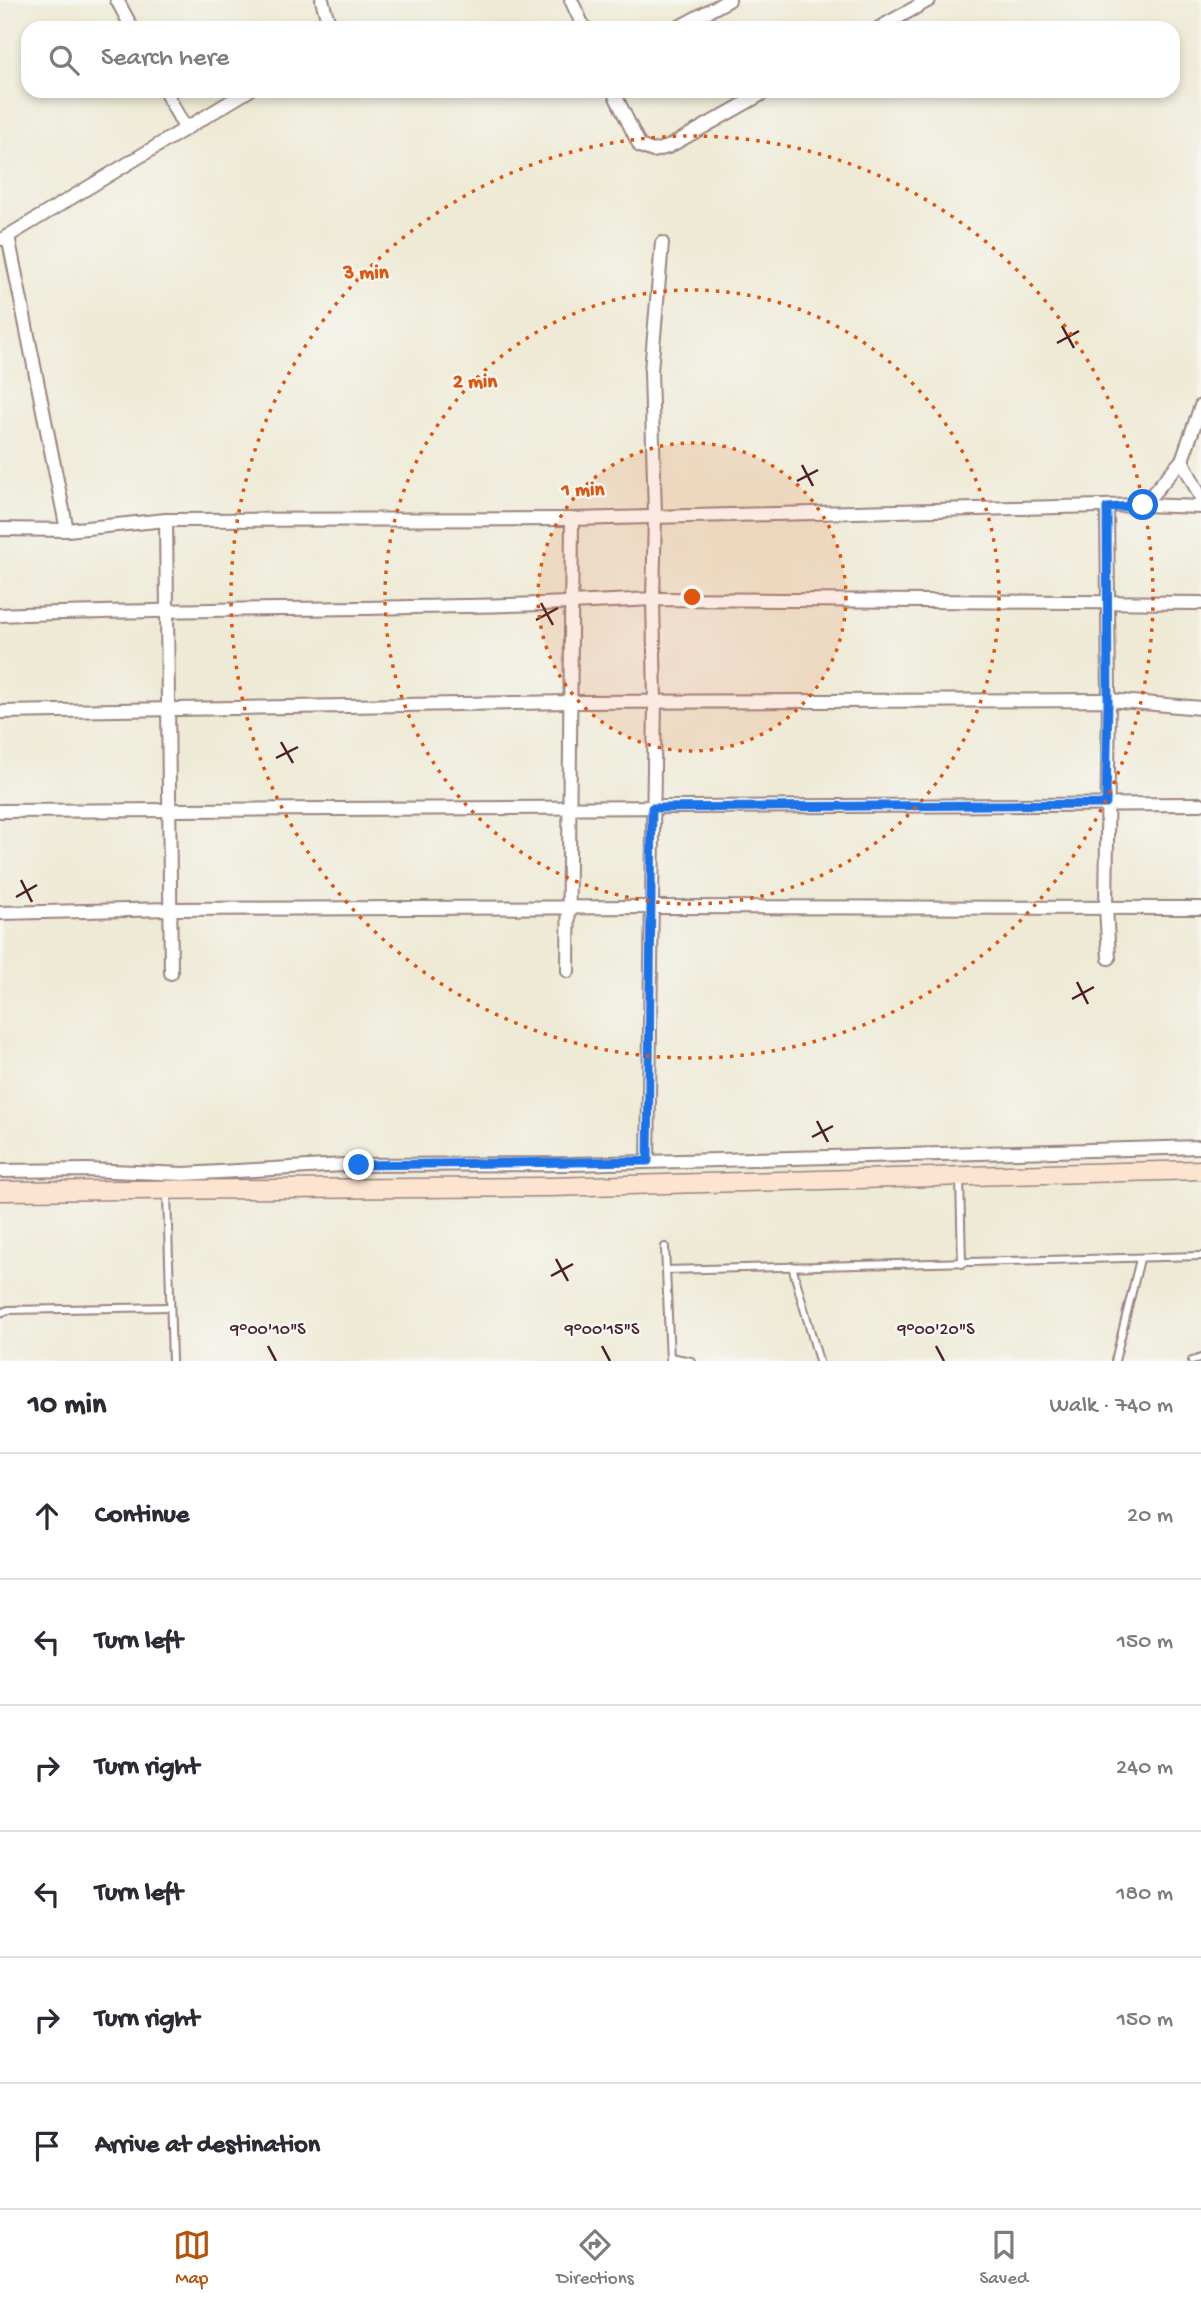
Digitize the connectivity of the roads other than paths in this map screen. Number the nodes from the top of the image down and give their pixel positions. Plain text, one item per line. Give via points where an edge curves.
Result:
1 (117, 0) edge
2 (322, 0) edge
3 (571, 0) edge
4 (729, 0) edge
5 (929, 0) edge
6 (128, 21) edge
7 (328, 21) edge
8 (581, 21) edge
9 (690, 21) edge
10 (892, 21) edge
11 (169, 98) edge
12 (236, 98) edge
13 (616, 98) edge
14 (755, 98) edge
15 (185, 128) junction
16 (4, 238) edge
17 (662, 243) dead end
18 (1201, 407) edge
19 (1182, 460) junction
20 (1201, 498) edge
21 (1143, 505) junction
22 (1201, 507) edge
23 (1107, 508) junction
24 (655, 516) junction
25 (572, 519) junction
26 (166, 520) junction
27 (0, 529) edge
28 (67, 530) junction
29 (653, 599) junction
30 (1108, 603) junction
31 (1201, 603) edge
32 (571, 604) junction
33 (167, 609) junction
34 (0, 615) edge
35 (1108, 701) junction
36 (571, 702) junction
37 (655, 702) junction
38 (1201, 708) edge
39 (169, 710) junction
40 (0, 712) edge
41 (1106, 804) junction
42 (1201, 804) edge
43 (570, 808) junction
44 (652, 808) junction
45 (0, 811) edge
46 (170, 811) junction
47 (569, 907) junction
48 (650, 907) junction
49 (1106, 907) junction
50 (1201, 908) edge
51 (170, 909) junction
52 (0, 913) edge
53 (1109, 958) dead end
54 (568, 971) dead end
55 (171, 973) dead end
56 (1201, 1147) edge
57 (648, 1161) junction
58 (1201, 1170) edge
59 (0, 1171) edge
60 (960, 1177) junction
61 (166, 1188) junction
62 (0, 1191) edge
63 (665, 1247) dead end
64 (1201, 1256) edge
65 (1140, 1259) junction
66 (962, 1264) junction
67 (792, 1266) junction
68 (666, 1270) junction
69 (170, 1307) junction
70 (0, 1313) edge
71 (670, 1359) edge
72 (1201, 1359) edge
73 (172, 1361) edge
74 (691, 1361) edge
75 (819, 1361) edge
76 (1115, 1361) edge
77 (1192, 1361) edge

1 - 6 street
2 - 7 street
3 - 8 street
4 - 9 street
5 - 10 street
11 - 15 street
12 - 15 street
13 - 14 street via 640,146 653,151
15 - 16 street
16 - 28 street
17 - 24 street via 651,370
18 - 19 street
19 - 20 street
19 - 21 street
21 - 22 street
21 - 23 street
23 - 24 street
23 - 30 street
24 - 25 street
24 - 29 street
25 - 26 street
25 - 32 street
26 - 28 street
26 - 33 street
27 - 28 street
29 - 30 street
29 - 32 street
29 - 37 street
30 - 31 street
30 - 35 street
32 - 33 street
32 - 36 street
33 - 34 street
33 - 39 street
35 - 37 street
35 - 38 street
35 - 41 street
36 - 37 street
36 - 39 street
36 - 43 street
37 - 44 street
39 - 40 street
39 - 46 street
41 - 42 street
41 - 44 street
41 - 49 street
43 - 44 street
43 - 46 street
43 - 47 street
44 - 48 street
45 - 46 street
46 - 51 street
47 - 48 street
47 - 51 street
47 - 54 street
48 - 49 street
48 - 57 street
49 - 50 street
49 - 53 street
51 - 52 street
51 - 55 street
56 - 57 street
57 - 59 street via 344,1165 184,1174
58 - 60 street
60 - 61 street via 549,1187
60 - 66 lane
61 - 62 street
61 - 69 lane
63 - 68 lane
64 - 65 lane
65 - 66 lane
65 - 76 lane
66 - 67 lane
67 - 68 lane
67 - 75 lane
68 - 71 lane
69 - 70 lane
69 - 73 lane
71 - 74 lane
72 - 77 lane

